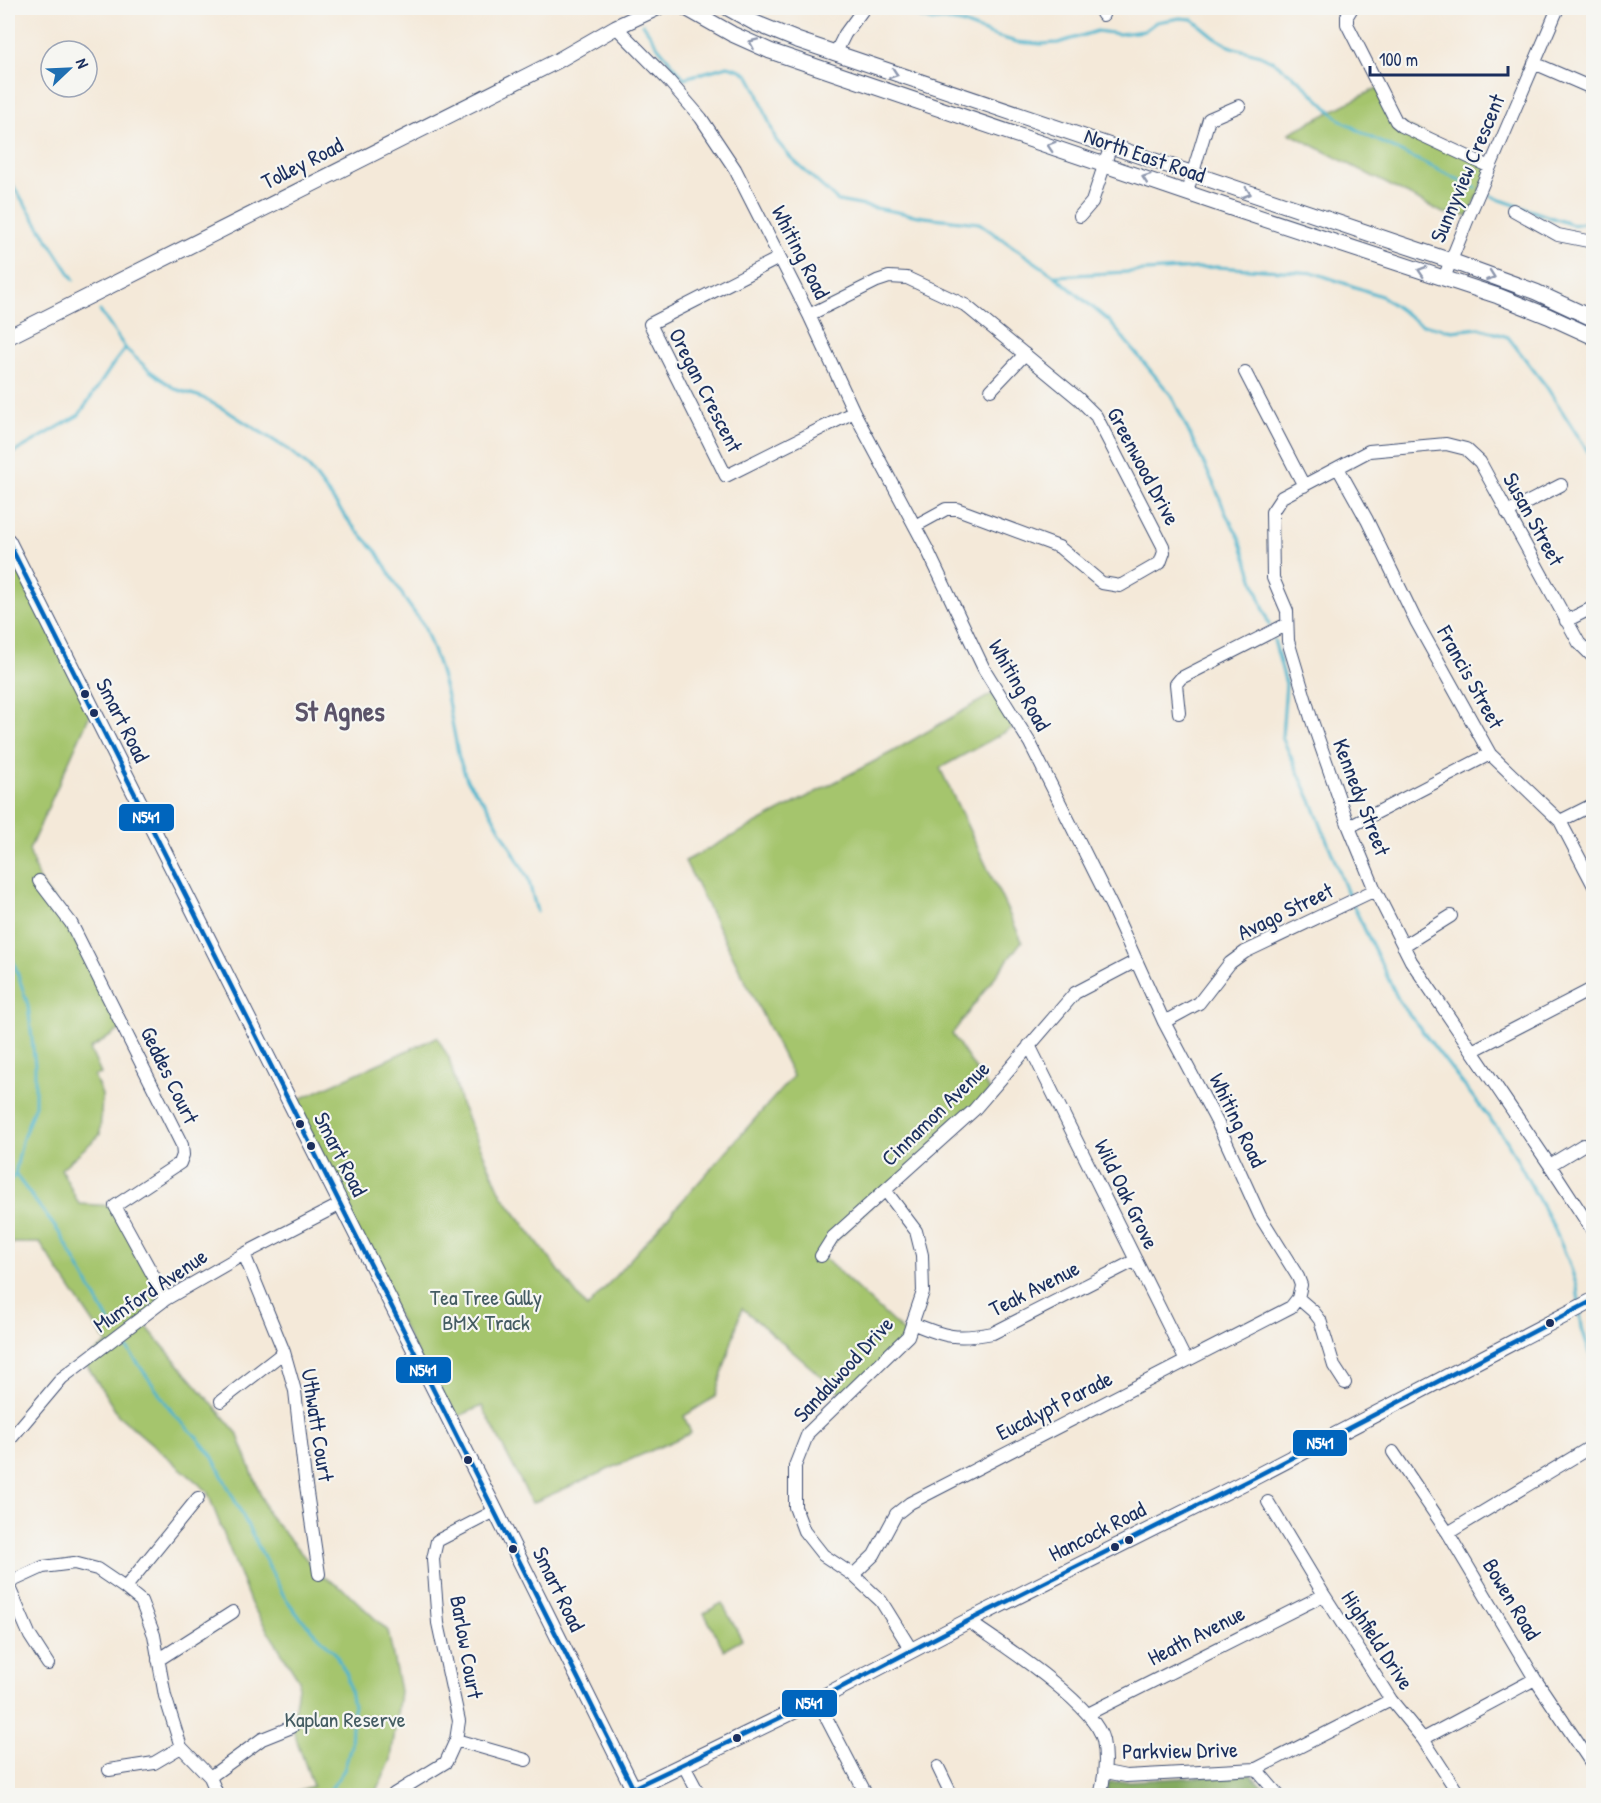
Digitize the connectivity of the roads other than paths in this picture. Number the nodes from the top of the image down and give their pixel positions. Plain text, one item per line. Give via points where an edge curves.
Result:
1 (728, 8) edge
2 (864, 8) edge
3 (1352, 8) edge
4 (1558, 8) edge
5 (642, 9) edge
6 (687, 9) edge
7 (616, 27) junction
8 (835, 54) junction
9 (1534, 63) junction
10 (807, 64) junction
11 (861, 83) junction
12 (1593, 89) edge
13 (1239, 106) dead end
14 (1110, 148) junction
15 (1106, 164) junction
16 (1490, 167) junction
17 (1191, 175) junction
18 (1187, 192) junction
19 (1513, 210) dead end
20 (1080, 216) dead end
21 (1593, 234) edge
22 (1593, 242) edge
23 (779, 258) junction
24 (1451, 261) junction
25 (1444, 278) junction
26 (809, 315) junction
27 (1593, 319) edge
28 (8, 337) edge
29 (1593, 337) edge
30 (1025, 354) junction
31 (1245, 372) dead end
32 (991, 390) dead end
33 (854, 412) junction
34 (1446, 444) joint
35 (1338, 468) junction
36 (1561, 485) dead end
37 (1304, 486) junction
38 (1507, 513) junction
39 (915, 526) junction
40 (8, 541) edge
41 (1593, 606) edge
42 (1566, 621) junction
43 (1287, 624) junction
44 (1593, 658) edge
45 (1179, 713) dead end
46 (1490, 754) junction
47 (1593, 804) edge
48 (1560, 821) junction
49 (1350, 827) junction
50 (39, 881) dead end
51 (1593, 886) edge
52 (1375, 890) junction
53 (1451, 916) dead end
54 (1403, 946) junction
55 (1136, 961) junction
56 (1593, 988) edge
57 (1164, 1022) junction
58 (1029, 1045) junction
59 (1472, 1051) junction
60 (1584, 1145) dead end
61 (1550, 1165) junction
62 (885, 1190) junction
63 (342, 1204) junction
64 (1593, 1233) edge
65 (244, 1254) junction
66 (821, 1256) dead end
67 (1136, 1260) junction
68 (1298, 1298) junction
69 (166, 1299) junction
70 (1587, 1305) edge
71 (912, 1323) junction
72 (284, 1352) junction
73 (1186, 1361) junction
74 (1345, 1383) dead end
75 (221, 1401) dead end
76 (8, 1442) edge
77 (1590, 1447) edge
78 (1394, 1452) dead end
79 (198, 1498) dead end
80 (1268, 1502) dead end
81 (495, 1511) junction
82 (1448, 1533) junction
83 (319, 1574) dead end
84 (853, 1575) junction
85 (8, 1584) edge
86 (125, 1588) junction
87 (1324, 1594) junction
88 (233, 1612) dead end
89 (968, 1621) junction
90 (912, 1651) junction
91 (158, 1659) junction
92 (48, 1664) dead end
93 (1535, 1679) junction
94 (817, 1700) junction
95 (1391, 1700) junction
96 (1088, 1714) junction
97 (292, 1727) dead end
98 (1423, 1739) junction
99 (456, 1740) junction
100 (181, 1747) junction
101 (526, 1760) dead end
102 (683, 1764) junction
103 (938, 1767) dead end
104 (1593, 1767) edge
105 (1256, 1769) junction
106 (109, 1770) dead end
107 (1106, 1772) junction
108 (210, 1777) junction
109 (633, 1788) junction
110 (394, 1794) edge
111 (218, 1796) edge
112 (618, 1796) edge
113 (700, 1796) edge
114 (867, 1796) edge
115 (952, 1796) edge
116 (1100, 1796) edge
117 (1279, 1796) edge
118 (1460, 1796) edge

1 - 8 main road, North East Road
2 - 8 street
3 - 16 street via 1347,24 1396,121
4 - 9 street, Sunnyview Crescent
5 - 7 main road
5 - 7 main road, Tolley Road
10 -> 6 main road, North East Road via 732,34
7 - 23 street, Whiting Road via 701,118 735,169
7 - 28 main road, Tolley Road via 557,61
8 - 10 main road
8 - 11 main road via 839,64
8 -> 14 main road, North East Road
9 - 12 street
9 - 16 street, Sunnyview Crescent
10 - 11 main road, North East Road
15 -> 11 main road, North East Road
13 - 17 street via 1209,119
14 - 15 street
14 - 17 main road, North East Road
18 -> 15 main road, North East Road
15 - 20 street via 1092,202
16 - 24 street, Sunnyview Crescent
17 - 18 street
17 -> 24 main road, North East Road
25 -> 18 main road, North East Road
19 - 22 street via 1558,235
21 - 22 street
23 - 26 street, Whiting Road
23 - 33 street, Oregan Crescent via 650,324 726,476
24 - 25 street, Sunnyview Crescent
24 -> 27 main road, North East Road via 1536,292
25 - 29 main road, North East Road via 1508,300
26 - 30 street, Greenwood Drive via 877,281 907,278 964,305
26 - 33 street, Whiting Road
30 - 32 street
30 - 39 street, Greenwood Drive via 1096,416 1163,546 1160,563 1120,586 1102,583 1059,547 957,509 946,509
31 - 37 street
33 - 39 street, Whiting Road
34 - 35 street, Kennedy Street via 1369,451
34 - 38 street, Susan Street via 1466,449 1480,462
35 - 37 street, Kennedy Street
35 - 46 street, Francis Street
36 - 38 street
37 - 43 street, Kennedy Street via 1282,497 1272,512 1273,579 1287,611
38 - 42 street, Susan Street
39 - 55 street, Whiting Road via 984,669 1030,743
40 - 63 main road, Smart Road
41 - 42 street
42 - 44 street, Susan Street
43 - 45 street via 1181,678 1176,684
43 - 49 street, Kennedy Street via 1288,641 1311,718
46 - 48 street, Francis Street
46 - 49 street
47 - 48 street
48 - 51 street, Francis Street
49 - 52 street, Kennedy Street
50 - 69 street, Geddes Court via 71,923 182,1145 180,1163 115,1206
52 - 54 street, Kennedy Street
52 - 57 street, Avago Street via 1245,952 1230,963 1199,1003
53 - 54 street
54 - 59 street, Kennedy Street
55 - 57 street, Whiting Road
55 - 58 street, Cinnamon Avenue via 1075,993
56 - 59 street
57 - 68 street, Whiting Road via 1218,1124 1260,1216 1298,1277
58 - 62 street, Cinnamon Avenue via 974,1110
58 - 67 street, Wild Oak Grove
59 - 61 street, Kennedy Street
60 - 61 street
61 - 64 street, Kennedy Street
62 - 66 street, Cinnamon Avenue via 833,1238
62 - 71 street, Sandalwood Drive via 916,1231 922,1255 923,1292
63 - 65 street, Mumford Avenue
63 - 81 main road, Smart Road
65 - 69 street, Mumford Avenue
65 - 72 street, Uthwatt Court
67 - 71 street, Teak Avenue via 993,1333 968,1338 939,1334
67 - 73 street, Wild Oak Grove
68 - 73 street, Eucalypt Parade via 1291,1307
68 - 74 street via 1320,1320 1334,1366
69 - 76 street, Mumford Avenue via 62,1378
70 - 89 main road, Hancock Road
71 - 84 street, Sandalwood Drive via 908,1336 808,1433 795,1466 795,1507 804,1532 823,1555
72 - 75 street
72 - 83 street, Uthwatt Court via 295,1391
73 - 84 street, Eucalypt Parade via 910,1503 896,1514 874,1555
77 - 82 street
78 - 82 street, Bowen Road
79 - 86 street
80 - 87 street, Highfield Drive
81 - 99 street, Barlow Court via 437,1541 433,1559 438,1623 459,1721
81 - 109 main road, Smart Road
82 - 93 street, Bowen Road
84 - 90 street, Sandalwood Drive via 881,1601
85 - 86 street via 43,1567 74,1563 97,1569
85 - 92 street via 30,1636
86 - 91 street via 141,1601
87 - 95 street, Highfield Drive
87 - 96 street, Heath Avenue
88 - 91 street
89 - 90 main road, Hancock Road
89 - 96 street via 1065,1692
90 - 94 main road, Hancock Road
91 - 100 street
93 - 98 street
93 - 104 street, Bowen Road
94 - 102 main road, Hancock Road
94 - 114 street
95 - 98 street, Highfield Drive
95 - 105 street
96 - 107 street via 1102,1738
97 - 108 street via 262,1739
98 - 118 street, Highfield Drive
99 - 101 street
99 - 110 street, Barlow Court via 446,1762
100 - 106 street via 154,1763
100 - 108 street
102 - 109 main road, Hancock Road
102 - 113 street
103 - 115 street
105 - 107 street, Parkview Drive via 1126,1776
105 - 117 street, Parkview Drive
107 - 116 street
108 - 111 street
109 - 112 main road, Hancock Road

